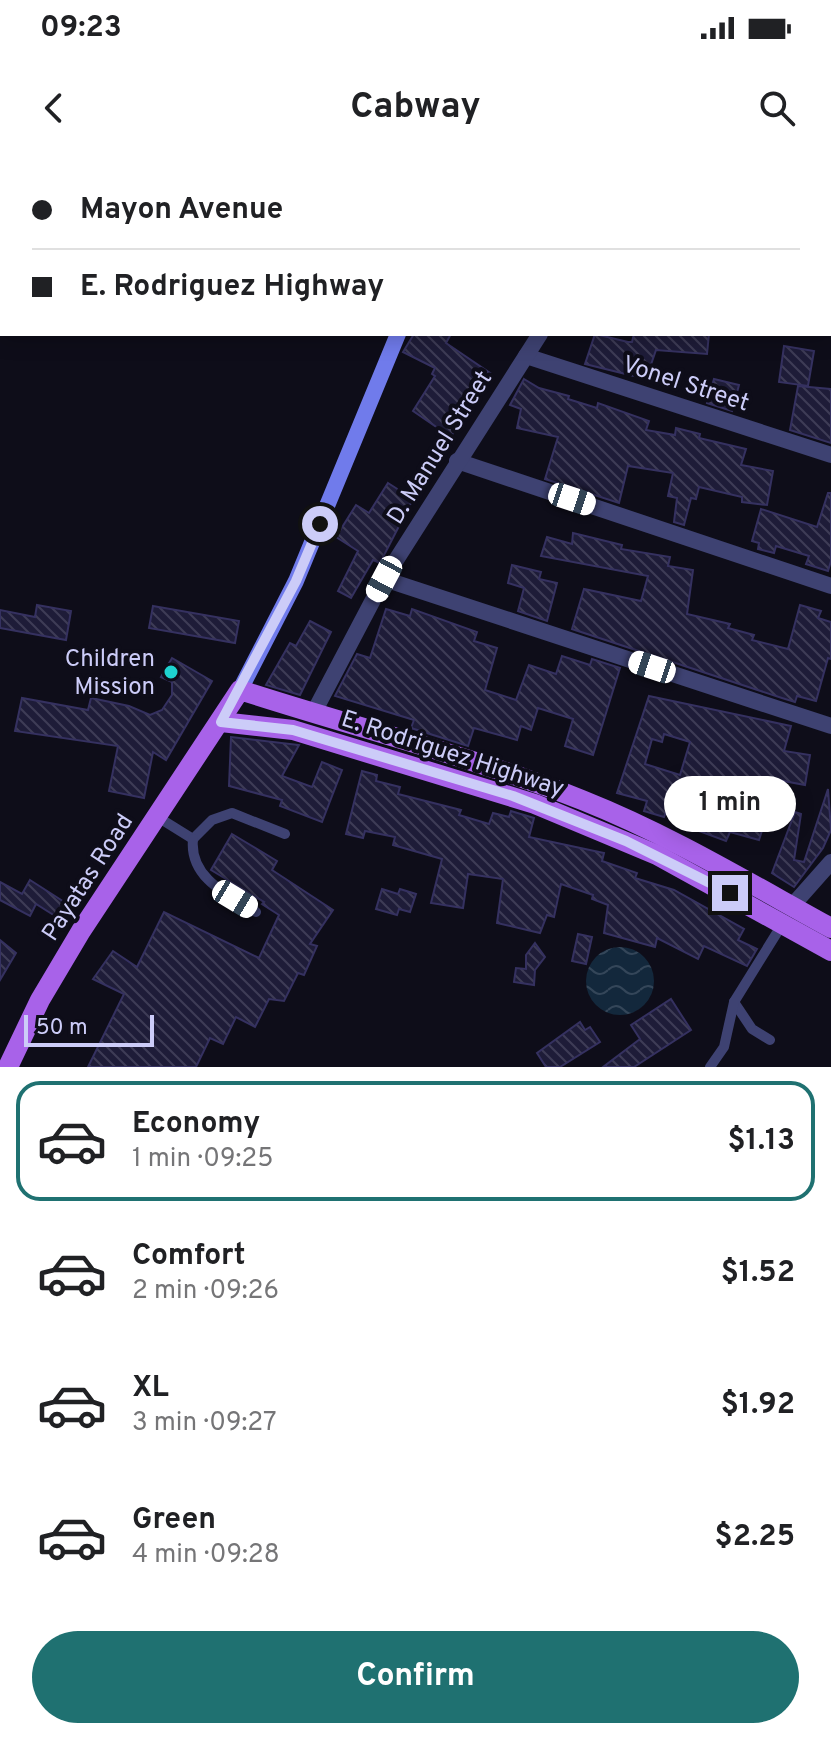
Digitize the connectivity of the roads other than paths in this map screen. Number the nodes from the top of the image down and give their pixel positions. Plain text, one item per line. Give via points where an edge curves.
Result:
1 (397, 336) edge
2 (539, 336) edge
3 (526, 356) junction
4 (831, 455) edge
5 (457, 461) junction
6 (384, 579) junction
7 (831, 586) edge
8 (240, 690) junction
9 (313, 714) junction
10 (221, 722) junction
11 (831, 726) edge
12 (156, 816) junction
13 (285, 834) dead end
14 (193, 839) junction
15 (831, 862) edge
16 (730, 882) junction
17 (256, 912) dead end
18 (787, 915) junction
19 (831, 928) edge
20 (831, 951) edge
21 (734, 1002) junction
22 (770, 1040) dead end
23 (8, 1067) edge
24 (710, 1067) edge

1 - 8 main road via 296,581
2 - 3 street, D. Manuel Street
3 - 4 street, Vonel Street
3 - 5 street, D. Manuel Street
5 - 6 street, D. Manuel Street
5 - 7 street
6 - 9 street, D. Manuel Street
6 - 11 street
8 - 9 main road, E. Rodriguez Highway
8 - 10 main road, Payatas Road
9 - 16 main road, E. Rodriguez Highway via 542,784 635,822
10 - 12 main road, Payatas Road
10 - 16 main road, E. Rodriguez Highway via 293,730 520,799
12 - 14 lane
12 - 23 main road, Payatas Road via 40,1000
13 - 14 lane via 232,813 212,820
14 - 17 lane via 197,867 215,887
15 - 18 street
16 - 18 main road, E. Rodriguez Highway
18 - 19 main road, E. Rodriguez Highway
18 - 20 main road, E. Rodriguez Highway
18 - 21 lane
21 - 22 lane via 752,1029
21 - 24 lane via 724,1047

